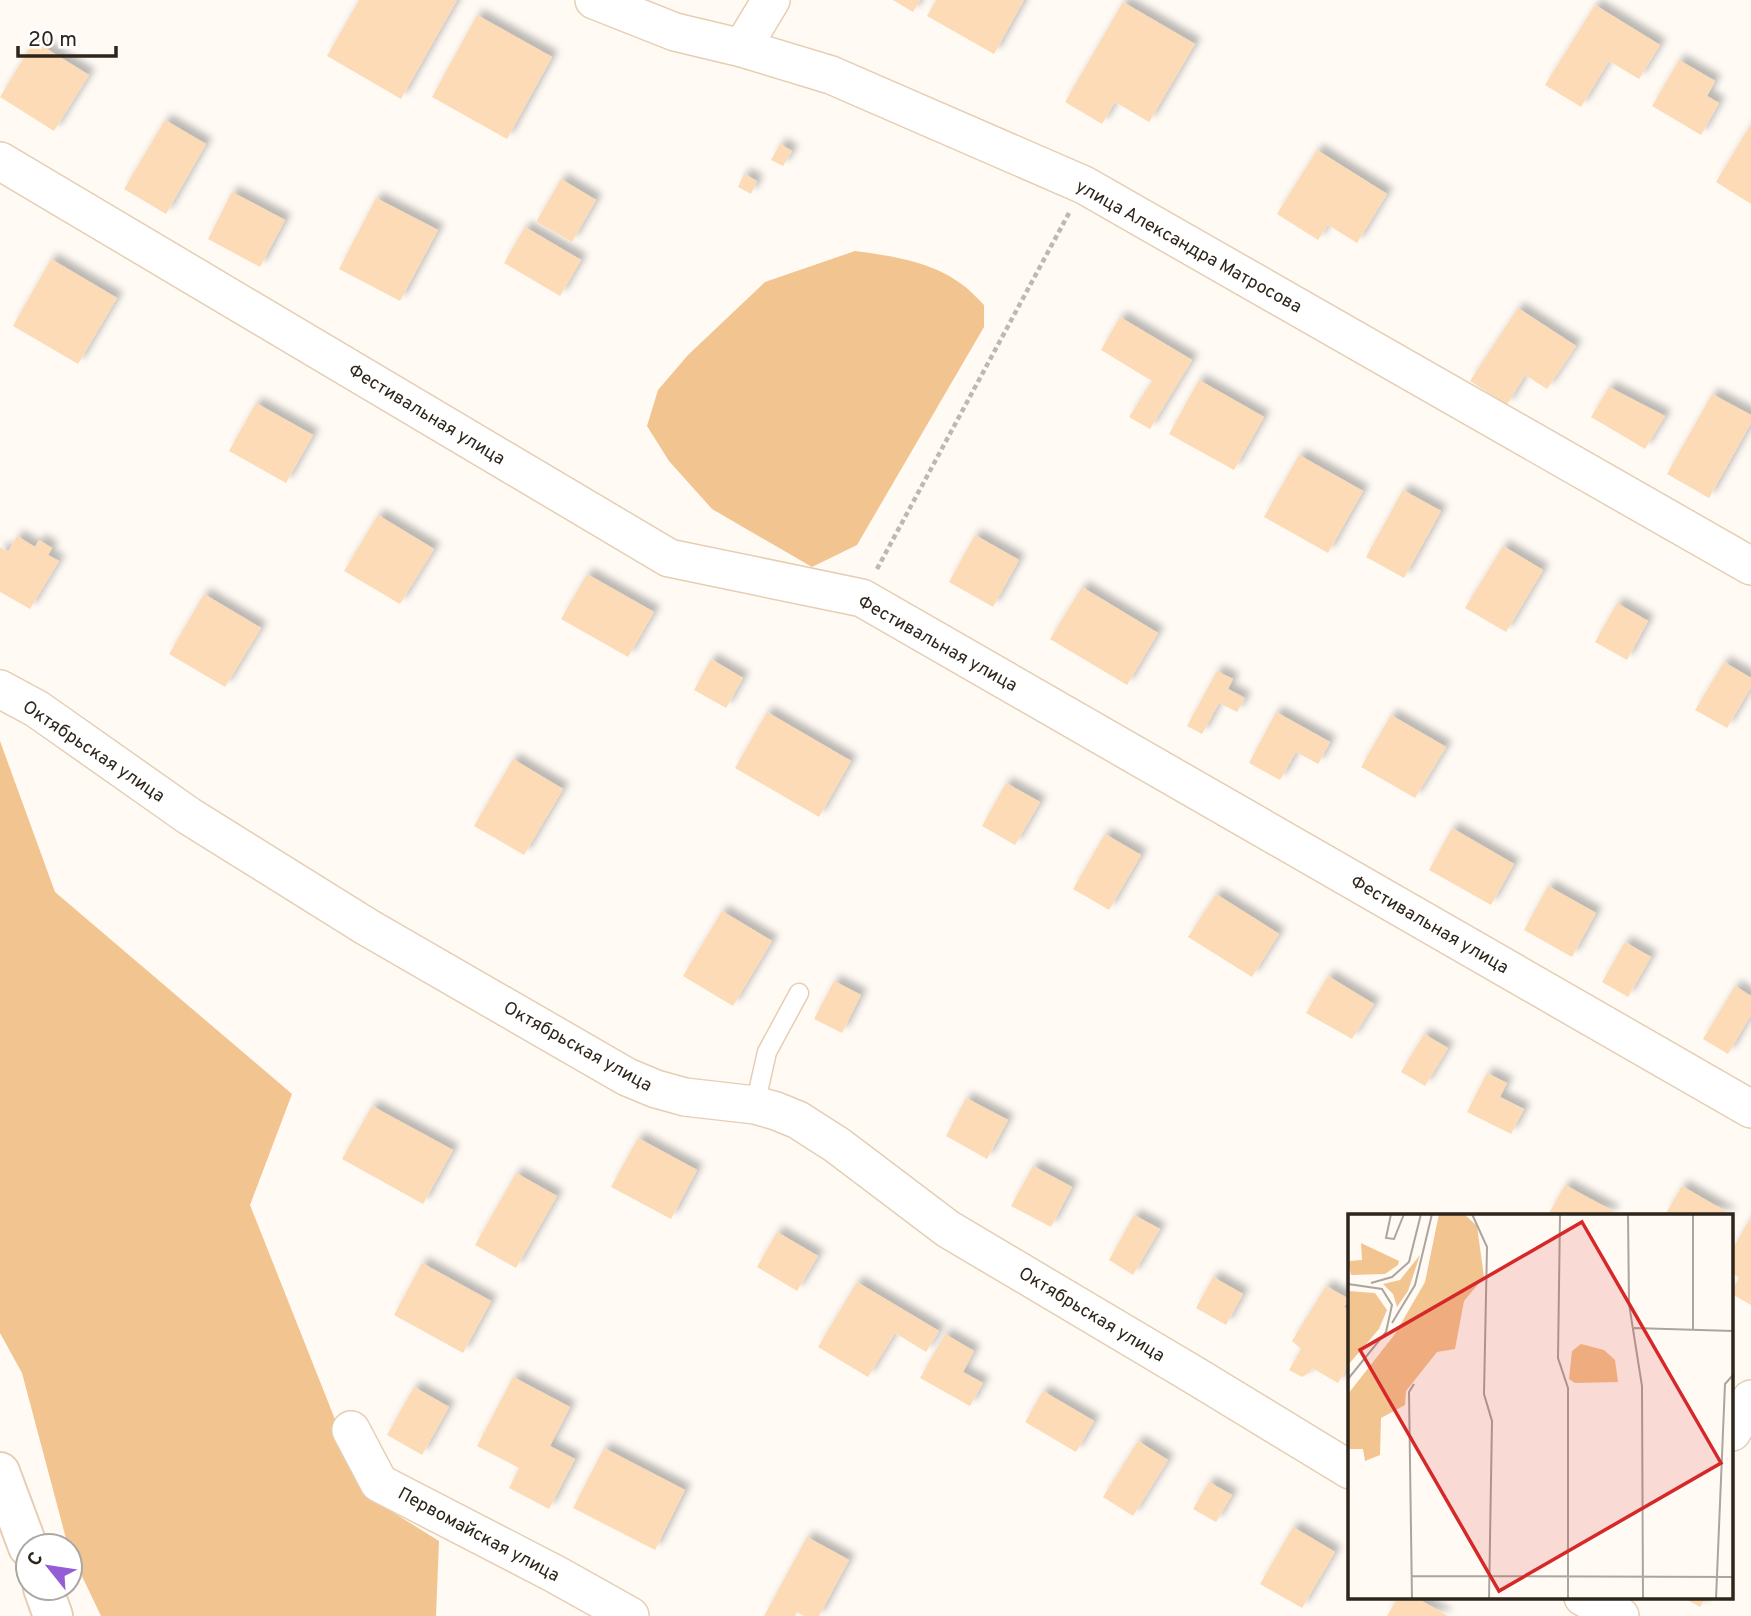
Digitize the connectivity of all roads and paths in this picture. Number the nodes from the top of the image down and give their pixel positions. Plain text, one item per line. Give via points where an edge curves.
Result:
1 (594, 0) edge
2 (771, 0) edge
3 (742, 48) junction
4 (0, 161) edge
5 (1084, 185) junction
6 (1751, 566) edge
7 (862, 598) junction
8 (0, 689) edge
9 (799, 993) dead end
10 (755, 1105) junction
11 (1751, 1109) edge
12 (1751, 1399) edge
13 (1734, 1429) edge
14 (351, 1430) dead end
15 (1348, 1469) edge
16 (0, 1472) edge
17 (22, 1532) edge
18 (1585, 1598) edge
19 (1637, 1598) edge
20 (630, 1616) edge
21 (1620, 1616) edge
22 (1627, 1616) edge

1 - 3 street, улица Александра Матросова via 675,32
2 - 3 street
3 - 5 street, улица Александра Матросова via 831,75
4 - 7 street, Фестивальная улица via 669,558
5 - 6 street, улица Александра Матросова
5 - 7 path
7 - 11 street, Фестивальная улица
8 - 10 street, Октябрьская улица via 355,920 627,1077 685,1097
9 - 10 lane via 767,1052
10 - 15 street, Октябрьская улица via 798,1120 948,1229
12 - 13 street
14 - 20 street, Первомайская улица via 379,1483
16 - 17 main road
18 - 21 street
19 - 22 street

